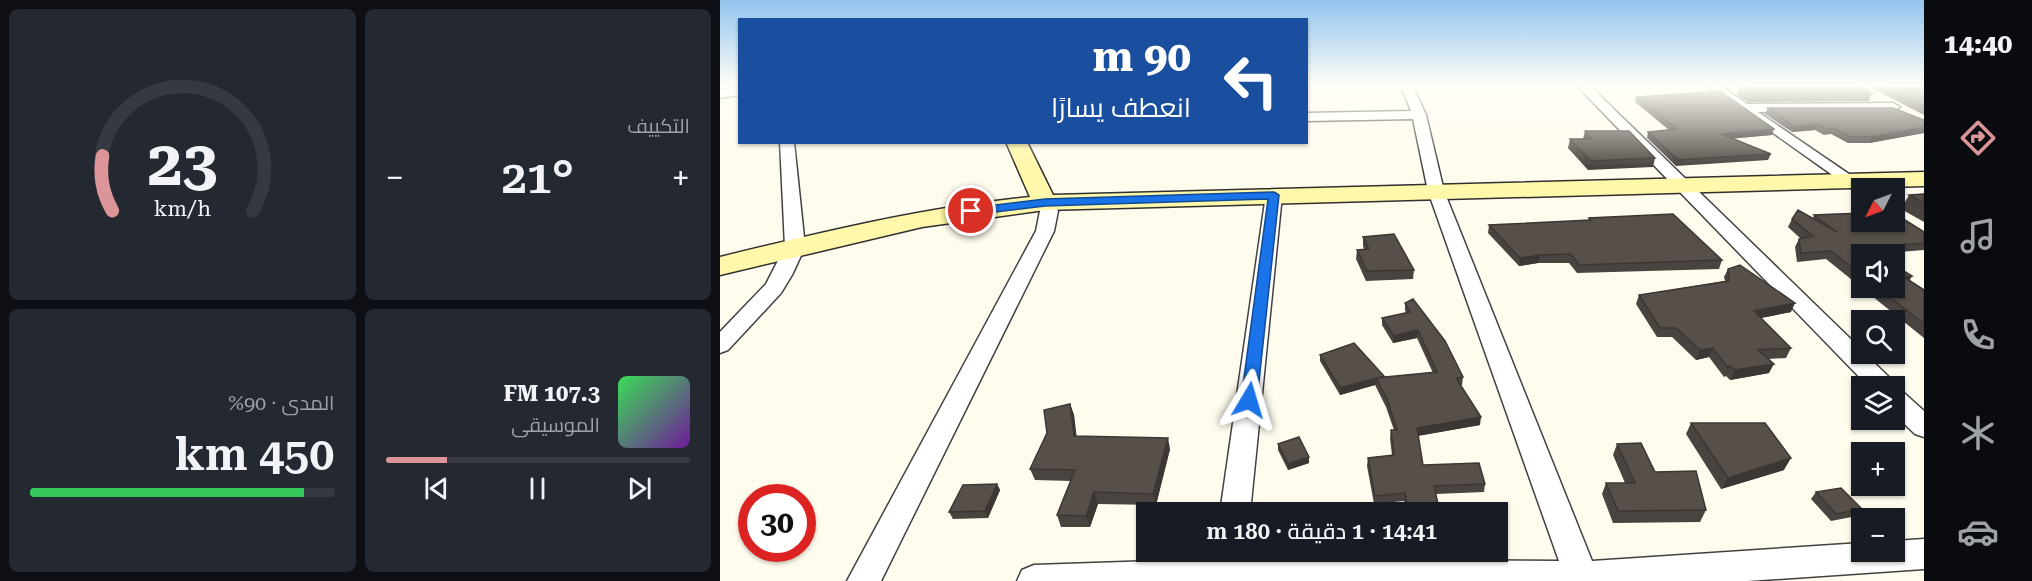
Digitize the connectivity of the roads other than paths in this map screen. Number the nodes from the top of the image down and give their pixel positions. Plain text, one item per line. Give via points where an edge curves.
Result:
1 (1610, 113) edge
2 (1750, 113) edge
3 (1419, 114) joint
4 (1308, 117) edge
5 (787, 144) edge
6 (1017, 144) edge
7 (1924, 179) edge
8 (1905, 181) edge
9 (1851, 184) edge
10 (1680, 185) junction
11 (1851, 186) edge
12 (1436, 191) junction
13 (1274, 195) junction
14 (1045, 203) junction
15 (795, 247) junction
16 (720, 266) edge
17 (720, 345) edge
18 (1873, 376) edge
19 (1905, 409) edge
20 (1924, 427) edge
21 (1236, 502) edge
22 (1924, 554) edge
23 (1229, 569) edge
24 (1582, 579) edge
25 (864, 581) edge
26 (1034, 581) edge

1 - 10 street
2 - 9 street
3 - 4 street
3 - 12 street
5 - 15 street
6 - 14 main road
7 - 8 main road
10 - 11 main road
10 - 12 main road
10 - 18 street
12 - 13 main road
12 - 24 street
13 - 14 main road
13 - 21 street
14 - 15 main road via 927,219
14 - 25 street via 1049,211 1045,231
15 - 16 main road
15 - 17 street via 790,263 769,295
19 - 20 street
22 - 24 street
23 - 24 street
23 - 26 street

